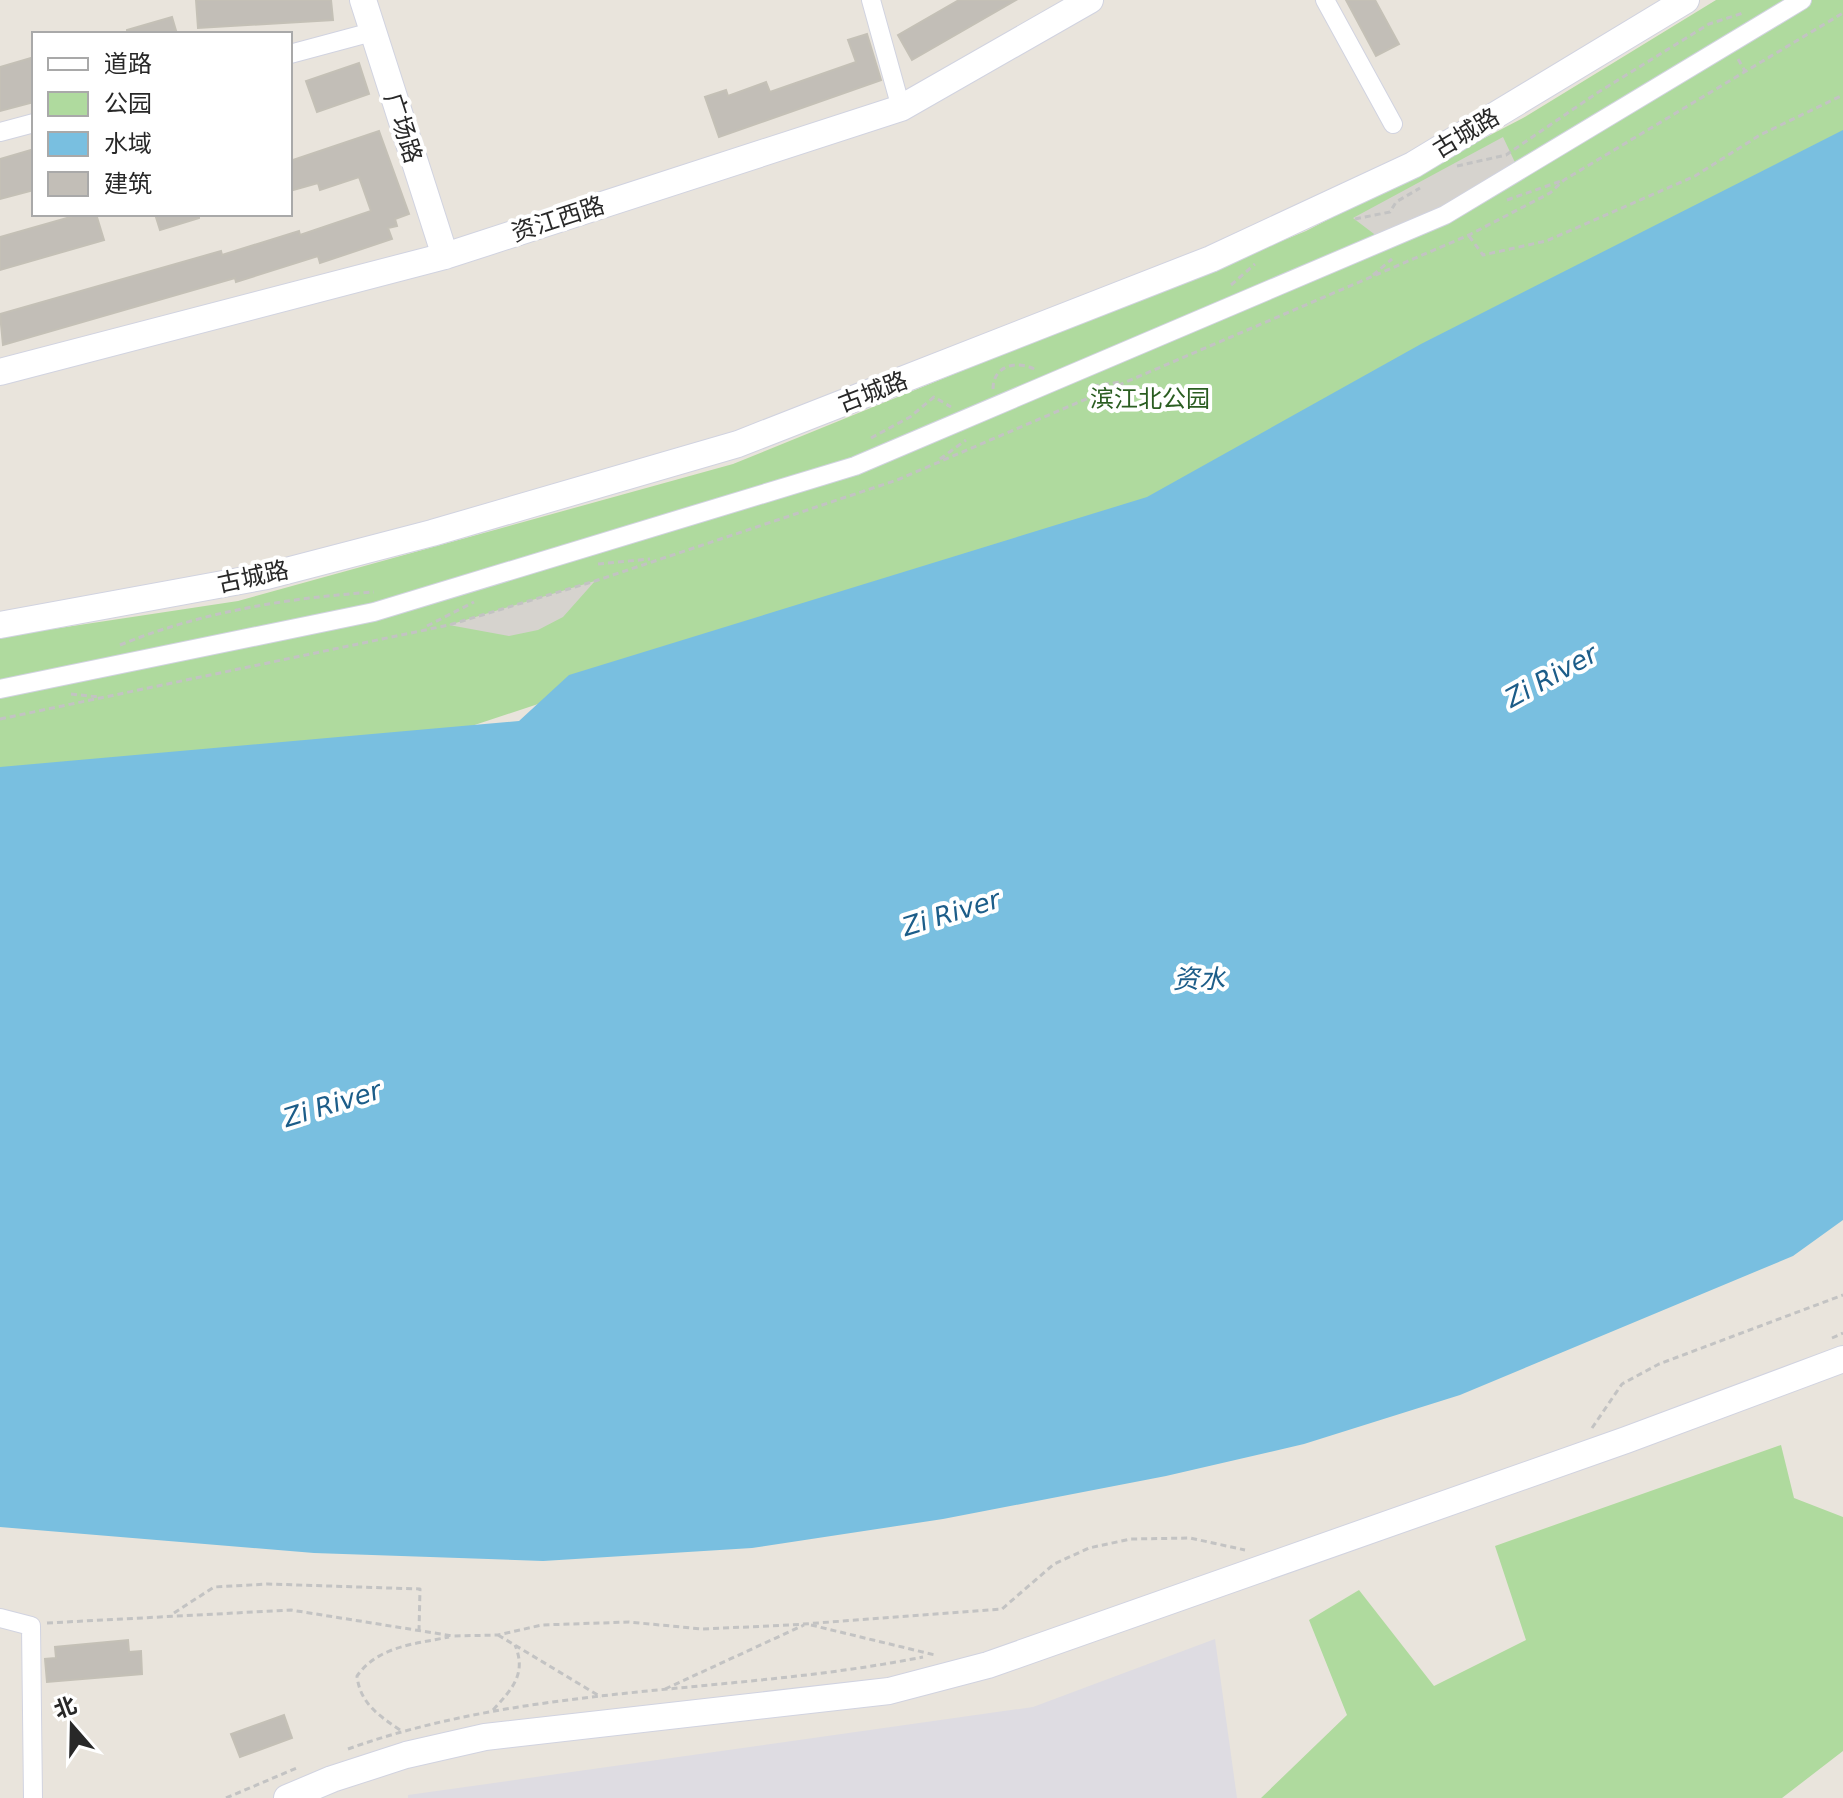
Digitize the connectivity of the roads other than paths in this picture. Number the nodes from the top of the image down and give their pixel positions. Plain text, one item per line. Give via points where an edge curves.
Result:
1 (363, 0) edge
2 (871, 0) edge
3 (1090, 0) edge
4 (1325, 0) edge
5 (1686, 0) edge
6 (1802, 0) edge
7 (372, 32) junction
8 (292, 53) edge
9 (901, 108) junction
10 (32, 124) edge
11 (1393, 124) dead end
12 (0, 132) edge
13 (445, 256) junction
14 (0, 372) edge
15 (0, 625) edge
16 (0, 689) edge
17 (1843, 1359) edge
18 (0, 1618) edge
19 (33, 1798) edge
20 (287, 1798) edge

1 - 7 street, 广场路
2 - 9 street
3 - 9 street, 资江西路
4 - 11 street
5 - 15 street, 古城路 via 1413,165 1211,259 738,444 267,576
6 - 16 street via 1445,215 855,466 374,612
7 - 8 street
7 - 13 street, 广场路
9 - 13 street, 资江西路
10 - 12 street
13 - 14 street, 资江西路
17 - 20 street via 988,1665 889,1691 485,1737 406,1755
18 - 19 street via 31,1626

